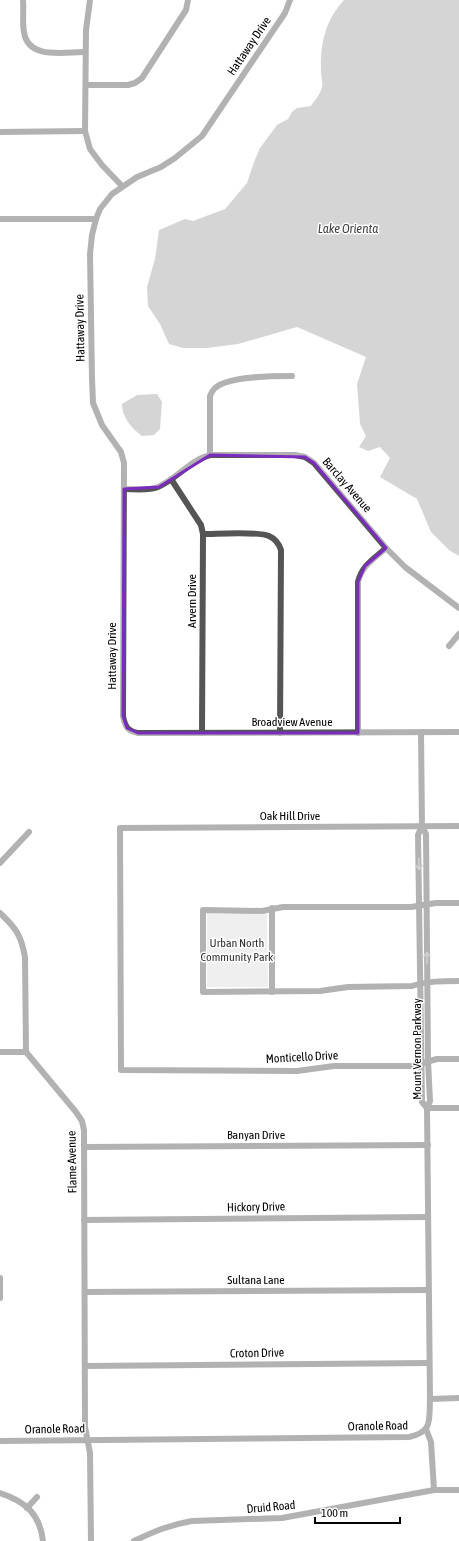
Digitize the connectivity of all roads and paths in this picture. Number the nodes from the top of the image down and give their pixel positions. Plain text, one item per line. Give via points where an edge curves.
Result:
1 (23, 0) edge
2 (90, 0) edge
3 (188, 0) edge
4 (290, 0) edge
5 (85, 52) junction
6 (86, 85) junction
7 (85, 131) junction
8 (0, 132) edge
9 (122, 186) junction
10 (0, 219) edge
11 (96, 219) junction
12 (292, 376) dead end
13 (210, 455) junction
14 (171, 478) junction
15 (124, 490) junction
16 (203, 534) junction
17 (386, 548) junction
18 (459, 608) edge
19 (459, 634) edge
20 (449, 646) dead end
21 (127, 728) joint
22 (421, 732) junction
23 (459, 732) edge
24 (202, 733) junction
25 (280, 733) junction
26 (358, 733) junction
27 (422, 826) junction
28 (459, 826) edge
29 (29, 832) dead end
30 (0, 863) edge
31 (459, 903) edge
32 (427, 904) junction
33 (420, 905) junction
34 (272, 908) junction
35 (0, 913) edge
36 (459, 981) edge
37 (427, 982) junction
38 (420, 983) junction
39 (272, 992) junction
40 (0, 1052) edge
41 (26, 1052) junction
42 (459, 1059) edge
43 (428, 1061) junction
44 (421, 1063) junction
45 (121, 1070) joint
46 (427, 1108) junction
47 (459, 1108) edge
48 (428, 1144) junction
49 (84, 1147) junction
50 (428, 1217) junction
51 (84, 1220) junction
52 (0, 1278) edge
53 (428, 1290) junction
54 (85, 1292) junction
55 (0, 1298) edge
56 (429, 1363) junction
57 (85, 1366) junction
58 (459, 1398) edge
59 (430, 1399) junction
60 (426, 1429) junction
61 (87, 1440) junction
62 (0, 1441) edge
63 (434, 1490) junction
64 (459, 1490) edge
65 (0, 1493) edge
66 (37, 1497) dead end
67 (27, 1508) junction
68 (43, 1541) edge
69 (91, 1541) edge
70 (134, 1541) edge

1 - 5 street via 24,31 34,49 42,52
2 - 5 street
3 - 6 street via 186,10 142,78 128,85
4 - 9 street, Hattaway Drive via 285,13 202,136 176,158
5 - 6 street
6 - 7 street
7 - 8 street
7 - 9 street via 90,149
9 - 11 street, Hattaway Drive via 106,200
10 - 11 street
11 - 15 street, Hattaway Drive via 90,254 93,403 102,425 121,452 124,463
12 - 13 street via 260,376 237,380 219,385 213,390 210,396
13 - 14 street, Barclay Avenue
13 - 17 street, Barclay Avenue via 305,457 314,463
14 - 15 street, Barclay Avenue via 159,487
14 - 16 street, Arvern Drive via 201,525
15 - 21 street, Hattaway Drive via 122,716
16 - 24 street, Arvern Drive
16 - 25 street via 264,534 275,539 279,545
17 - 18 street, Barclay Avenue via 405,567
17 - 26 street via 365,566 358,582
19 - 20 street
21 - 24 street, Broadview Avenue via 138,734
22 - 23 street, Broadview Avenue
22 - 26 street, Broadview Avenue
22 - 27 street, Mount Vernon Parkway
24 - 25 street, Broadview Avenue
25 - 26 street, Broadview Avenue
27 - 28 street, Oak Hill Drive
27 - 32 street, Mount Vernon Parkway via 426,834
27 -> 33 street, Mount Vernon Parkway via 418,835
27 - 45 street, Oak Hill Drive via 120,828
29 - 30 street
31 - 32 street
32 - 33 street
37 -> 32 street, Mount Vernon Parkway
33 - 34 street
33 - 38 street, Mount Vernon Parkway
34 - 39 street
34 - 39 street via 203,910 204,992
35 - 41 street via 14,926 23,945
36 - 37 street
37 - 38 street
37 - 43 street, Mount Vernon Parkway
38 - 39 street via 412,986 359,986 320,991
38 - 44 street, Mount Vernon Parkway
40 - 41 street
41 - 49 street, Flame Avenue via 82,1121
42 - 43 street, Monticello Drive
43 - 44 street, Monticello Drive
43 - 46 street, Mount Vernon Parkway via 430,1102
44 - 45 street, Monticello Drive via 412,1066 334,1066 296,1071
44 - 46 street, Mount Vernon Parkway via 422,1102
46 - 47 street
46 - 48 street, Oranole Road
48 - 49 street, Banyan Drive
48 - 50 street, Oranole Road
49 - 51 street, Flame Avenue
50 - 51 street, Hickory Drive
50 - 53 street, Oranole Road
51 - 54 street, Flame Avenue
52 - 55 street
53 - 54 street, Sultana Lane
53 - 56 street, Oranole Road
54 - 57 street, Flame Avenue
56 - 57 street, Croton Drive
56 - 59 street, Oranole Road
57 - 61 street, Flame Avenue
58 - 59 street
59 - 60 street, Oranole Road via 429,1422
60 - 61 street, Oranole Road via 419,1435 409,1437
60 - 63 street via 431,1442
61 - 62 street, Oranole Road
61 - 69 street, Flame Avenue via 90,1453
63 - 64 street, Druid Road
63 - 70 street, Druid Road via 293,1517 177,1524
65 - 67 street via 16,1498
66 - 67 street
67 - 68 street via 42,1529

